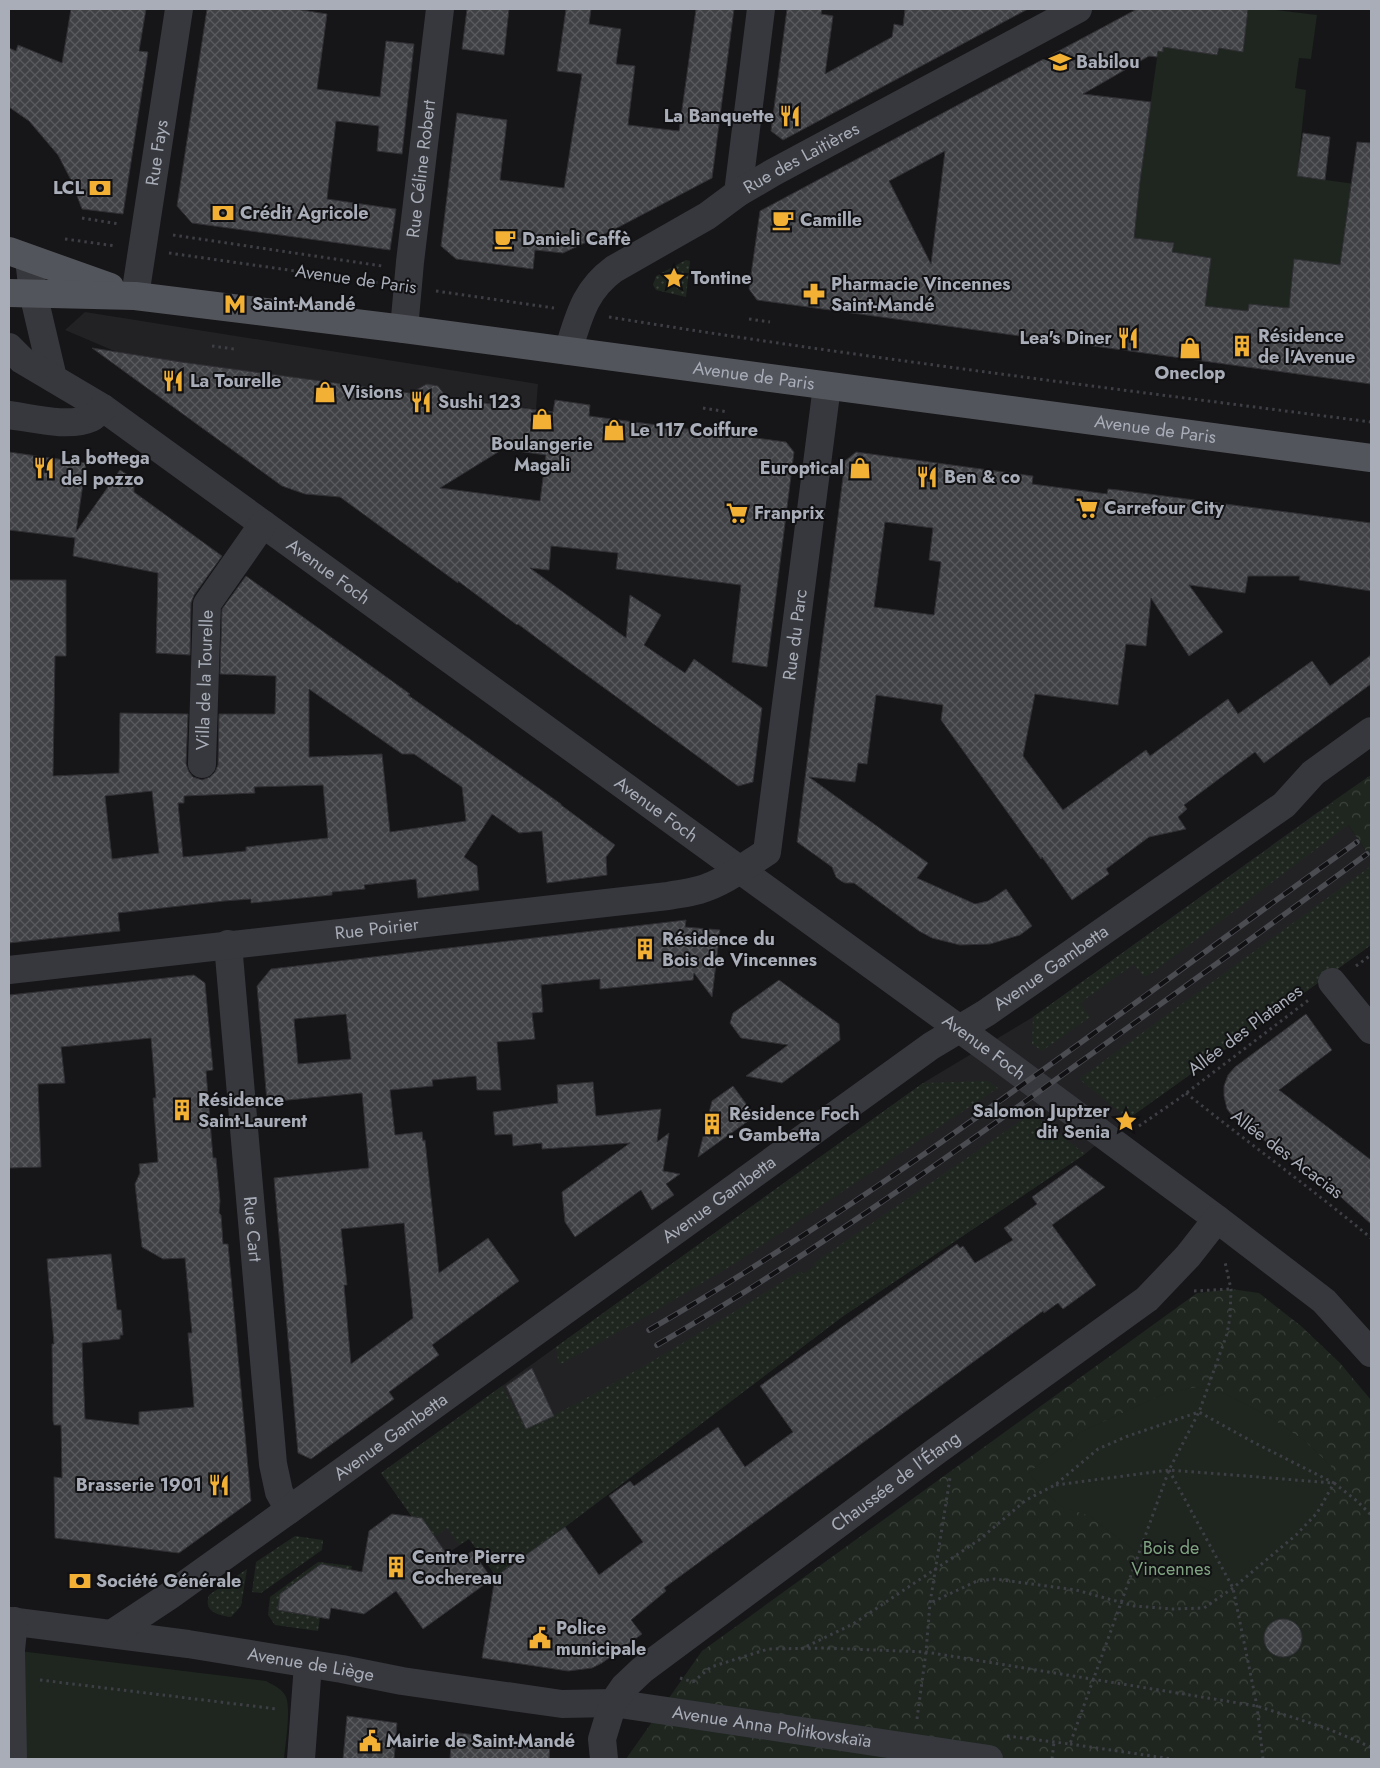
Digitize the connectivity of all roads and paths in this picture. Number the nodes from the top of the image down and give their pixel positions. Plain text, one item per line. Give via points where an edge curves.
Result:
1 (179, 9) edge
2 (440, 9) edge
3 (761, 9) edge
4 (1078, 9) edge
5 (738, 193) junction
6 (82, 218) dead end
7 (124, 224) dead end
8 (170, 233) dead end
9 (59, 238) dead end
10 (142, 249) junction
11 (19, 255) edge
12 (388, 262) dead end
13 (407, 287) junction
14 (21, 293) edge
15 (135, 296) junction
16 (581, 312) junction
17 (749, 319) dead end
18 (770, 322) dead end
19 (404, 329) junction
20 (212, 346) dead end
21 (9, 347) edge
22 (234, 348) dead end
23 (568, 351) junction
24 (53, 378) junction
25 (827, 386) junction
26 (103, 408) junction
27 (703, 408) dead end
28 (728, 412) dead end
29 (9, 415) edge
30 (1371, 422) edge
31 (1371, 458) edge
32 (264, 524) junction
33 (1371, 731) edge
34 (202, 764) dead end
35 (740, 870) junction
36 (228, 944) junction
37 (1371, 955) edge
38 (9, 970) edge
39 (1332, 982) junction
40 (960, 1029) junction
41 (1371, 1030) edge
42 (1186, 1093) junction
43 (1128, 1138) junction
44 (1217, 1220) junction
45 (1371, 1238) edge
46 (1231, 1289) dead end
47 (1371, 1353) edge
48 (1199, 1412) junction
49 (1169, 1470) junction
50 (950, 1474) dead end
51 (1334, 1483) junction
52 (1055, 1485) junction
53 (289, 1510) junction
54 (1371, 1515) edge
55 (936, 1568) junction
56 (1233, 1588) junction
57 (930, 1603) junction
58 (1121, 1603) junction
59 (12, 1621) edge
60 (113, 1633) junction
61 (801, 1649) junction
62 (926, 1652) junction
63 (308, 1664) junction
64 (32, 1679) dead end
65 (1094, 1680) junction
66 (694, 1682) dead end
67 (613, 1703) junction
68 (1257, 1706) junction
69 (278, 1709) dead end
70 (916, 1723) dead end
71 (1070, 1744) junction
72 (1371, 1747) edge
73 (13, 1759) edge
74 (301, 1759) edge
75 (604, 1759) edge
76 (989, 1759) edge
77 (1052, 1759) edge
78 (1172, 1759) edge
79 (1263, 1759) edge

1 - 10 street, Rue Fays
2 - 13 street, Rue Céline Robert
3 - 5 street
4 - 5 street, Rue des Laitières
5 - 16 street, Rue des Laitières via 707,216 601,278
6 - 7 path
8 - 12 path via 382,266
9 - 10 path, Avenue de Paris
10 - 13 path, Avenue de Paris
10 - 15 street, Rue Fays
11 - 14 street
11 - 15 main road, Avenue de Paris
13 - 16 path, Avenue de Paris
13 - 19 street, Rue Céline Robert
14 - 15 main road, Avenue de Paris
14 - 24 street
15 - 19 main road, Avenue de Paris
16 - 23 street, Rue des Laitières
16 - 30 path, Avenue de Paris via 924,363
17 - 18 path
19 - 23 main road, Avenue de Paris
20 - 22 path
21 - 24 street, Avenue Foch via 22,360
23 - 25 main road, Avenue de Paris
24 - 26 street, Avenue Foch
25 - 31 main road, Avenue de Paris
25 - 35 street, Rue du Parc via 767,852
26 - 29 street via 93,417 70,423
26 - 32 street, Avenue Foch
27 - 28 path
32 - 34 street, Villa de la Tourelle via 207,604
32 - 35 street, Avenue Foch
33 - 40 street, Avenue Gambetta via 1313,773 1284,805
35 - 36 street, Rue Poirier via 699,890 668,896
35 - 40 street, Avenue Foch
36 - 38 street, Rue Poirier
36 - 53 street, Rue Cart via 273,1464 279,1492
37 - 39 path, Allée des Platanes
39 - 41 street
39 - 42 path, Allée des Platanes
40 - 43 street, Avenue Foch
40 - 53 street, Avenue Gambetta via 923,1052
42 - 43 path, Allée des Platanes
42 - 45 path, Allée des Acacias
43 - 44 street, Avenue Foch
44 - 47 street, Avenue Foch via 1324,1301
44 - 67 street, Chaussée de l'Étang via 1147,1299 642,1670
46 - 48 path via 1227,1334
48 - 49 path
48 - 51 path
48 - 52 path via 1098,1449
49 - 51 path
49 - 52 path
49 - 56 path
49 - 58 path
50 - 55 path
51 - 54 path
51 - 56 path via 1317,1513 1296,1535
52 - 55 path via 1026,1500 979,1540
53 - 60 street, Avenue Gambetta
55 - 57 path
55 - 61 path via 853,1624
56 - 58 path via 1204,1608 1173,1609
56 - 68 path
57 - 58 path via 977,1581 994,1579 1076,1590
57 - 62 path
58 - 65 path
59 - 60 street, Avenue de Liège
59 - 73 street
60 - 63 street, Avenue de Liège
61 - 62 path
61 - 66 path via 768,1649 711,1667
62 - 65 path
62 - 70 path
63 - 67 street, Avenue de Liège via 562,1704
63 - 74 street
64 - 69 path
65 - 68 path
65 - 71 path
67 - 75 street, Chaussée de l'Étang via 602,1739
67 - 76 street, Avenue Anna Politkovskaïa
68 - 72 path via 1326,1728
68 - 79 path
71 - 77 path via 1054,1742
71 - 78 path

